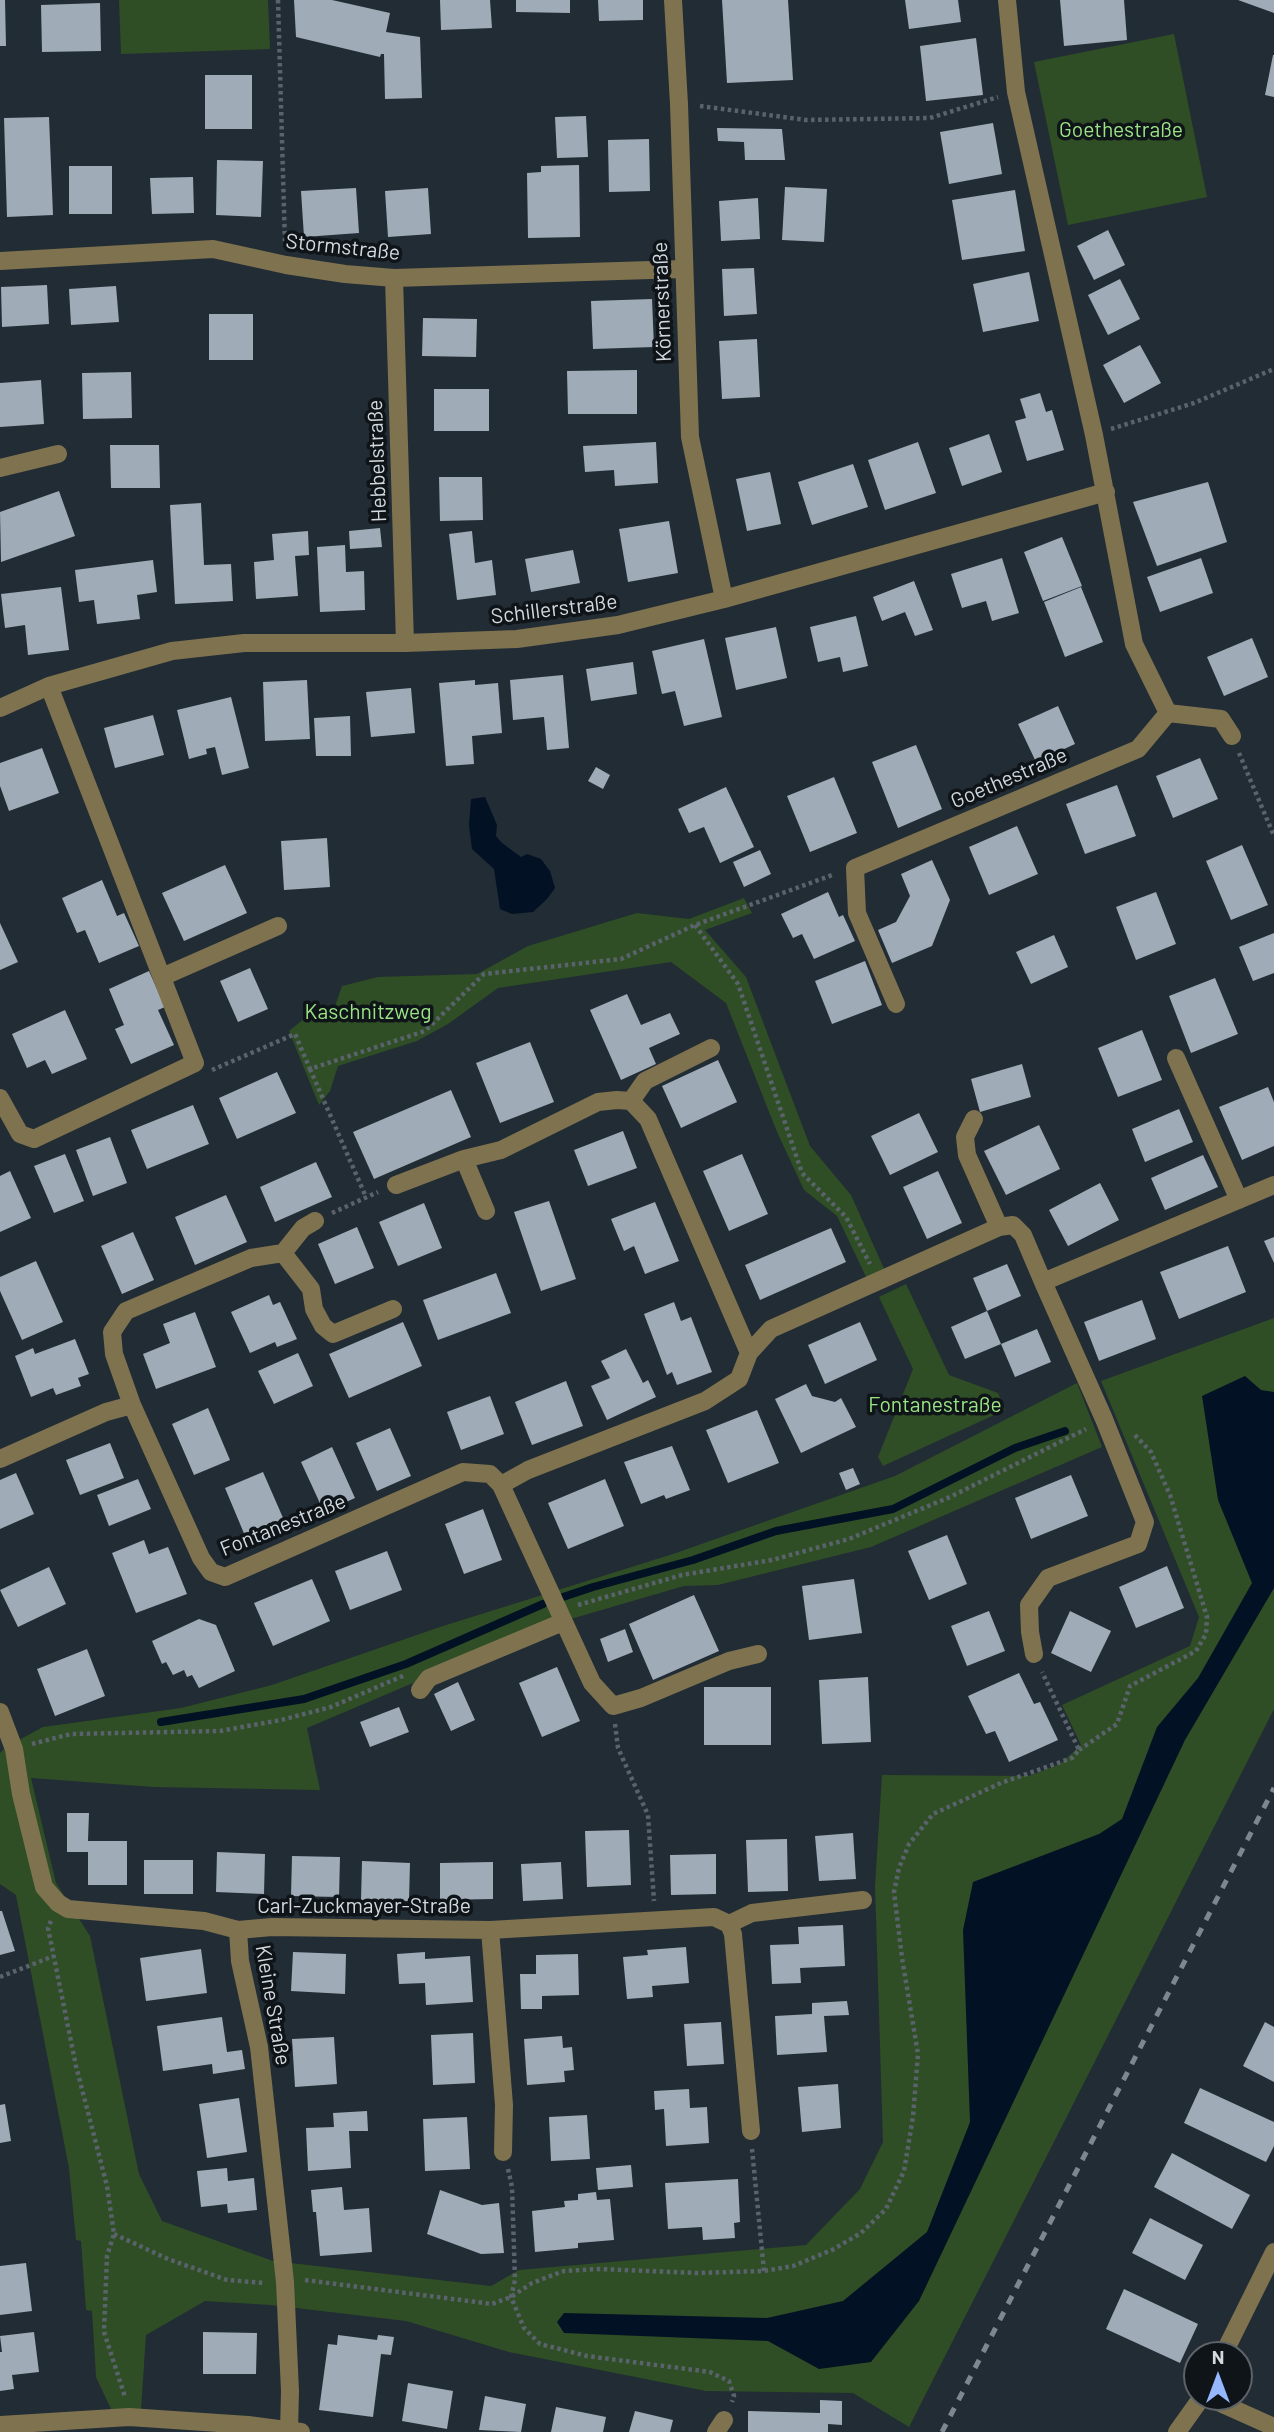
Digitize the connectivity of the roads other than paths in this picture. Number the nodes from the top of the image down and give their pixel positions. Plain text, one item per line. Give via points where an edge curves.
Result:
1 (673, 0) edge
2 (1007, 0) edge
3 (0, 261) edge
4 (683, 269) junction
5 (394, 278) junction
6 (58, 454) dead end
7 (0, 468) edge
8 (1106, 492) junction
9 (724, 599) junction
10 (405, 643) junction
11 (49, 686) junction
12 (0, 708) edge
13 (1167, 713) junction
14 (1231, 736) road end
15 (278, 926) dead end
16 (162, 977) junction
17 (896, 1004) dead end
18 (711, 1048) dead end
19 (1176, 1058) dead end
20 (0, 1098) edge
21 (631, 1101) junction
22 (974, 1119) dead end
23 (464, 1159) junction
24 (396, 1185) road end
25 (1274, 1185) edge
26 (1240, 1200) junction
27 (486, 1211) dead end
28 (315, 1221) road end
29 (999, 1227) junction
30 (283, 1253) junction
31 (1043, 1282) junction
32 (393, 1309) dead end
33 (749, 1353) junction
34 (132, 1405) junction
35 (0, 1459) edge
36 (501, 1485) junction
37 (563, 1622) junction
38 (758, 1654) dead end
39 (1034, 1654) road end
40 (420, 1690) dead end
41 (0, 1712) edge
42 (863, 1900) dead end
43 (729, 1924) junction
44 (238, 1930) junction
45 (490, 1930) junction
46 (751, 2131) road end
47 (503, 2152) road end
48 (1274, 2252) edge
49 (1230, 2341) edge
50 (1194, 2411) edge
51 (1237, 2411) edge
52 (0, 2425) edge
53 (1274, 2427) edge
54 (293, 2431) edge
55 (1177, 2432) edge

1 - 4 street, Körnerstraße
2 - 8 street via 1016,92
3 - 5 street, Stormstraße via 213,249 286,265
4 - 5 street, Stormstraße
4 - 9 street, Körnerstraße via 690,437
5 - 10 street, Hebbelstraße
6 - 7 street
8 - 9 street, Schillerstraße
8 - 13 street via 1133,644
9 - 10 street, Schillerstraße via 593,629 517,639
10 - 11 street, Schillerstraße via 244,643 172,651
11 - 12 street, Schillerstraße
11 - 16 street
13 - 14 street via 1221,719
13 - 17 street, Goethestraße via 1138,749 855,868 857,913
15 - 16 street
16 - 20 street via 195,1063 34,1139 20,1134
18 - 21 street via 645,1081
19 - 26 street
21 - 23 street via 598,1102 501,1150
21 - 33 street via 648,1119
22 - 29 street via 965,1137 967,1155
23 - 24 street
23 - 27 street
25 - 26 street
26 - 31 street
28 - 30 street via 303,1228
29 - 31 street via 1013,1225 1023,1236
29 - 33 street via 771,1329
30 - 32 street via 311,1289 314,1309 333,1334
30 - 34 street, Fontanestraße via 251,1258 126,1311 112,1332 114,1354
31 - 39 street via 1145,1522 1138,1544 1048,1578 1030,1605
33 - 36 street via 739,1379 705,1401 528,1470
34 - 35 street
34 - 36 street, Fontanestraße via 201,1558 211,1572 225,1577 463,1472 490,1474
36 - 37 street
37 - 38 street via 592,1684 613,1706
37 - 40 street via 429,1678
41 - 44 street, Kleine Straße via 14,1749 44,1887 58,1903 68,1909 204,1921
42 - 43 street via 752,1913
43 - 45 street, Carl-Zuckmayer-Straße via 714,1917
43 - 46 street
44 - 45 street, Carl-Zuckmayer-Straße
44 - 54 street, Kleine Straße via 240,1961 259,2047 285,2282
45 - 47 street, Carl-Zuckmayer-Straße
48 - 49 street
50 - 55 street
51 - 53 street
52 - 54 street, Kleine Straße via 129,2417

